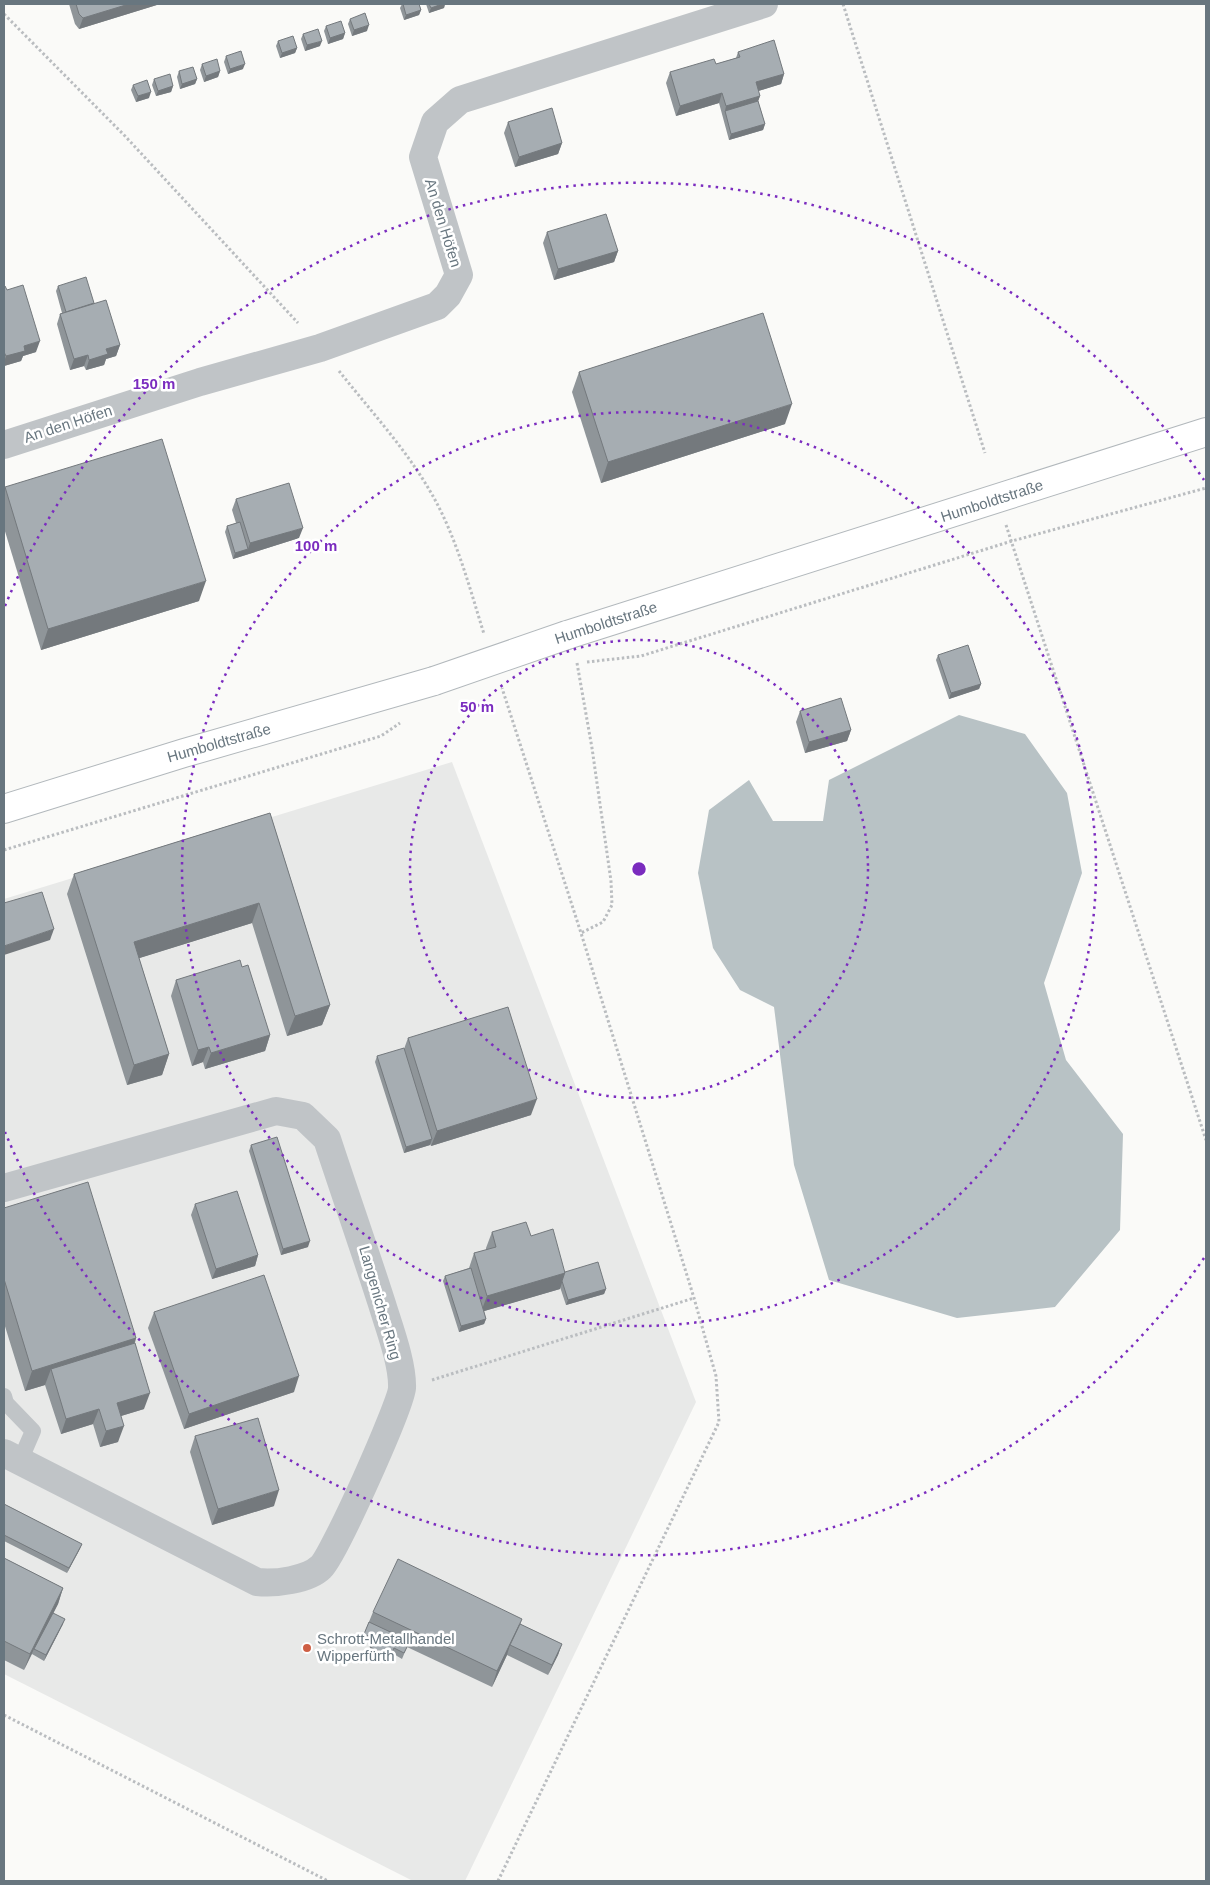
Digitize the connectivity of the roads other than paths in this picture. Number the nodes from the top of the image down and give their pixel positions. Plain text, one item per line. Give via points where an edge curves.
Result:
1 (764, 4) edge
2 (1206, 432) edge
3 (4, 445) edge
4 (4, 809) edge
5 (4, 1188) edge
6 (4, 1396) edge
7 (12, 1457) edge

1 - 3 street, An den Höfen via 460,100 435,122 424,157 458,275 448,295 437,306 320,348 200,382
2 - 4 street, Humboldtstraße, bridge via 434,681
5 - 7 street, Langenicher Ring via 276,1111 303,1116 327,1139 394,1343 402,1389 333,1549 321,1567 274,1584 257,1582
6 - 7 lane via 6,1403 33,1432

